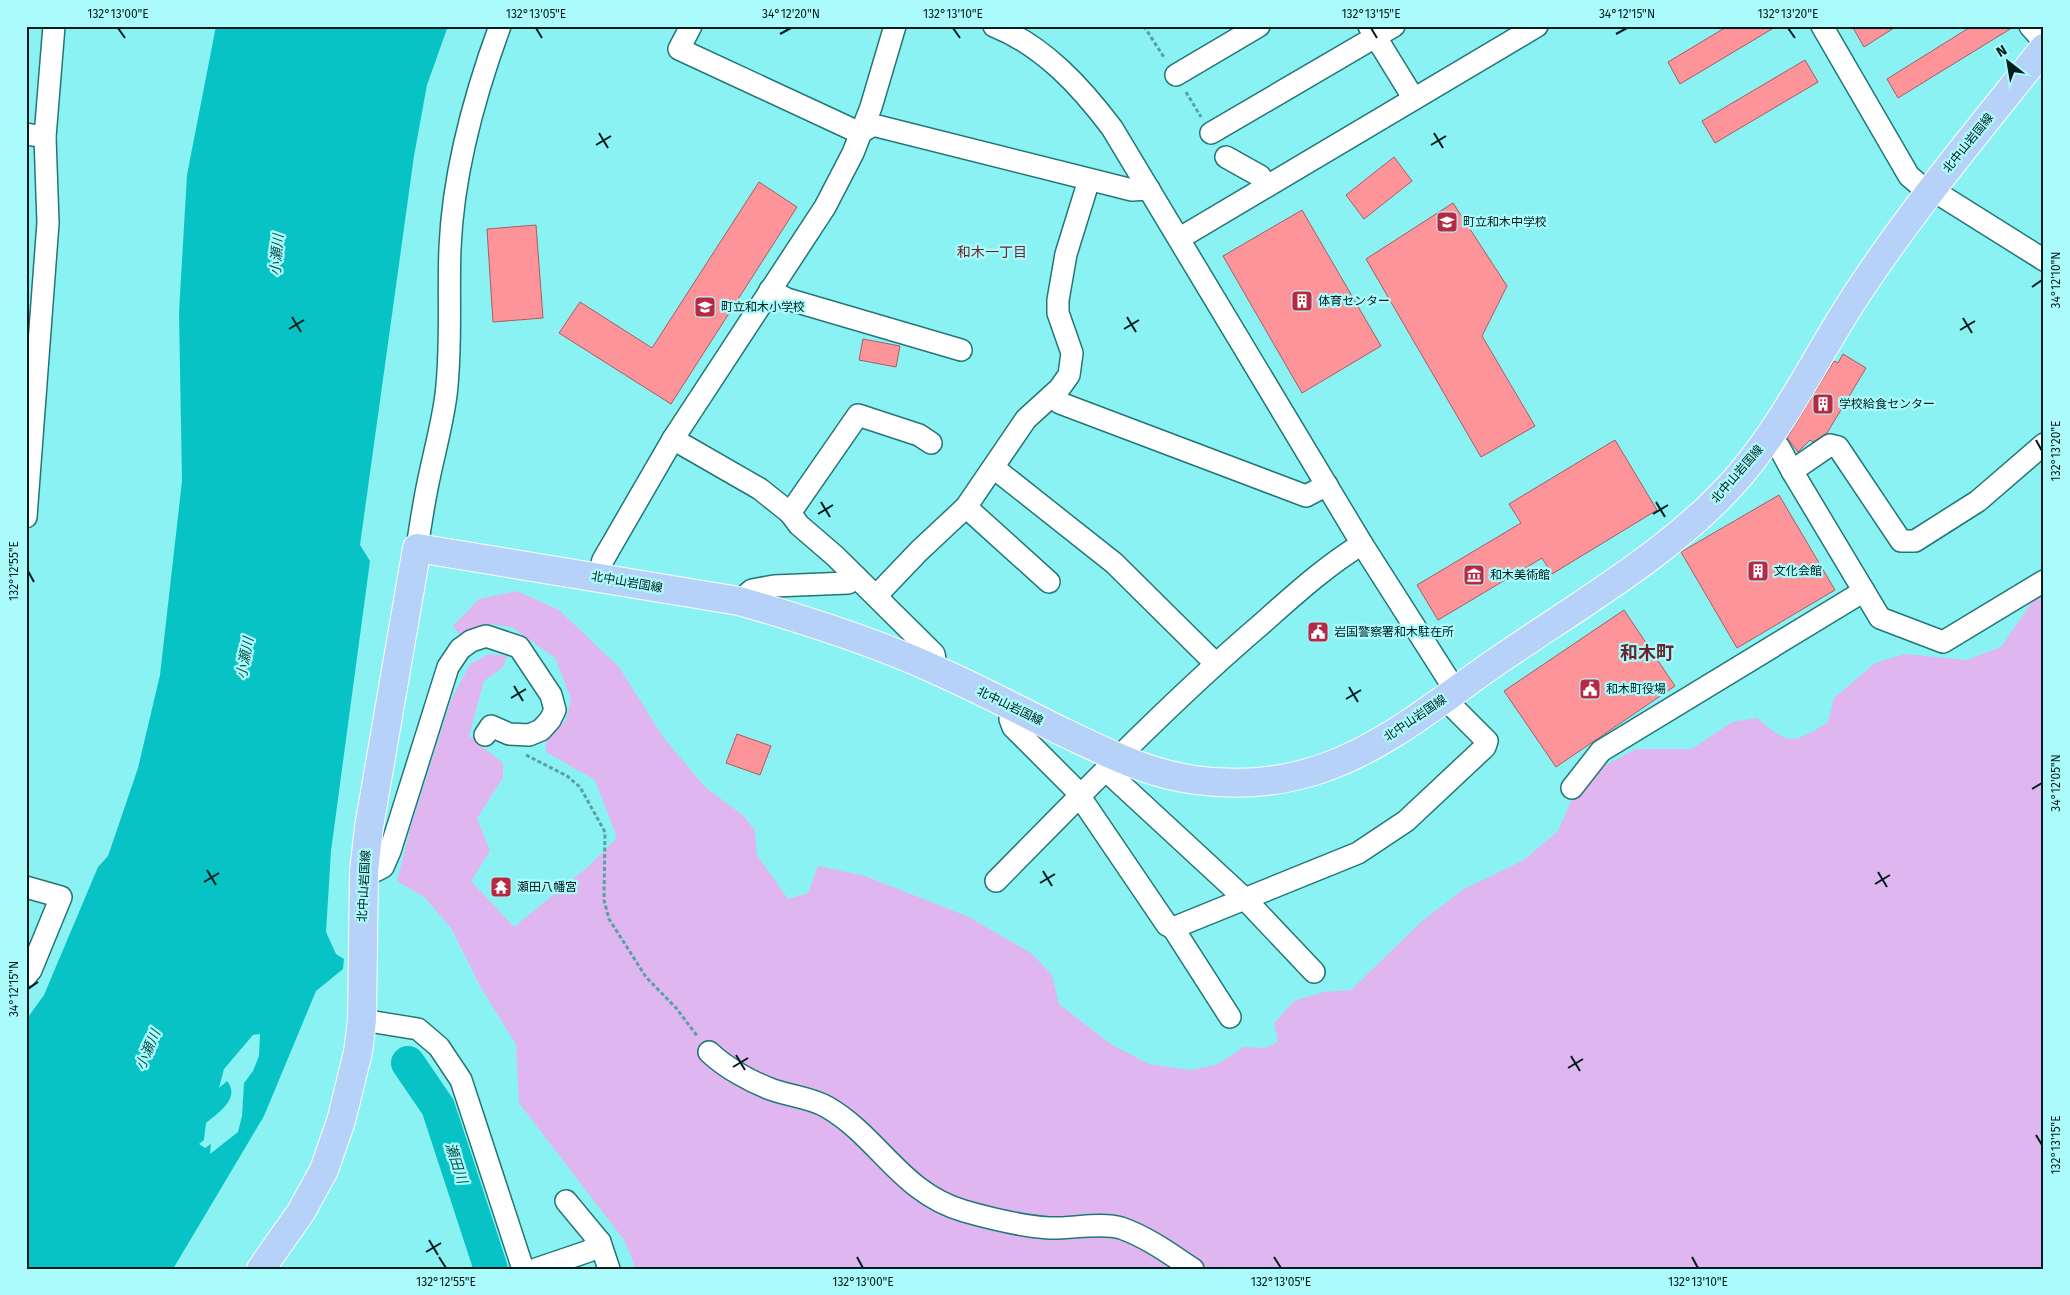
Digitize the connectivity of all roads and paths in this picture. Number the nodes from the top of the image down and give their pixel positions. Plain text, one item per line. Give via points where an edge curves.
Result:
1 (54, 26) edge
2 (500, 26) edge
3 (691, 26) edge
4 (894, 26) edge
5 (994, 26) edge
6 (1259, 26) edge
7 (1394, 26) edge
8 (1537, 26) edge
9 (1822, 26) edge
10 (2030, 26) edge
11 (1372, 32) edge
12 (1508, 34) edge
13 (2044, 42) edge
14 (2044, 48) edge
15 (1176, 75) dead end
16 (1414, 99) junction
17 (860, 133) junction
18 (1211, 133) dead end
19 (36, 135) edge
20 (1226, 158) dead end
21 (1088, 180) junction
22 (1267, 186) junction
23 (1149, 189) junction
24 (1929, 193) junction
25 (1180, 238) junction
26 (2044, 260) edge
27 (770, 290) junction
28 (962, 350) dead end
29 (31, 361) edge
30 (1052, 396) junction
31 (673, 439) junction
32 (1767, 440) junction
33 (931, 443) dead end
34 (2044, 444) edge
35 (994, 468) junction
36 (1792, 471) junction
37 (1327, 485) junction
38 (966, 506) junction
39 (790, 513) junction
40 (26, 517) edge
41 (1362, 544) junction
42 (417, 548) junction
43 (598, 576) junction
44 (857, 578) junction
45 (2044, 581) edge
46 (1049, 582) dead end
47 (1864, 591) junction
48 (876, 596) junction
49 (739, 601) junction
50 (1215, 664) junction
51 (937, 670) junction
52 (1454, 690) junction
53 (1013, 707) junction
54 (485, 735) dead end
55 (1112, 763) junction
56 (567, 776) dead end
57 (1572, 788) dead end
58 (1080, 796) junction
59 (364, 871) junction
60 (996, 881) dead end
61 (26, 886) edge
62 (1244, 898) junction
63 (1173, 928) junction
64 (1314, 972) dead end
65 (26, 976) edge
66 (1230, 1016) dead end
67 (362, 1020) junction
68 (709, 1052) joint
69 (566, 1201) dead end
70 (600, 1242) junction
71 (261, 1269) edge
72 (523, 1269) edge
73 (536, 1269) edge
74 (610, 1269) edge
75 (1193, 1269) edge

1 - 19 street via 47,93
2 - 42 street via 470,122 455,202 450,246 446,396
3 - 17 street via 679,49
4 - 17 street via 871,107
5 - 23 street via 1038,52 1065,73 1091,100
6 - 15 street
7 - 11 street
8 - 12 street
9 - 24 street via 1909,176
10 - 13 street
11 - 16 street
11 - 18 street
12 - 16 street
14 - 24 main road, 北中山岩国線
16 - 22 street
17 - 21 street via 872,126
17 - 27 street via 853,154 824,207
19 - 29 street via 48,223
20 - 22 street via 1260,176
21 - 23 street via 1132,190
21 - 30 street via 1066,254 1058,300 1058,313 1072,353 1069,375
22 - 25 street
23 - 25 street
24 - 26 street via 1942,196
24 - 32 main road, 北中山岩国線 via 1853,300
25 - 37 street
27 - 28 street via 787,299
27 - 31 street
29 - 40 street
30 - 35 street via 1026,419
30 - 37 street via 1060,403 1306,496
31 - 39 street via 760,489
31 - 43 street via 603,560
32 - 36 street via 1779,447
32 - 52 main road, 北中山岩国線 via 1738,477 1690,524 1639,563
33 - 39 street via 919,434 858,415
34 - 36 street via 1978,501 1915,540 1901,540 1838,447 1830,445
35 - 38 street
35 - 50 street via 1114,563
36 - 47 street
37 - 41 street
38 - 46 street
38 - 48 street
39 - 44 street
41 - 50 street via 1317,576
41 - 52 street
42 - 43 main road, 北中山岩国線
42 - 59 main road, 北中山岩国線
43 - 49 main road, 北中山岩国線
44 - 48 street
44 - 49 street via 848,583 752,590
45 - 47 street via 1943,642 1880,618
47 - 57 street via 1601,751
48 - 51 street via 934,654
49 - 51 main road, 北中山岩国線 via 788,615
50 - 55 street
51 - 53 main road, 北中山岩国線
52 - 55 main road, 北中山岩国線 via 1381,741 1328,766 1276,780 1226,783 1194,780
52 - 62 street via 1452,706 1487,741 1484,747 1406,821 1358,853
53 - 55 main road, 北中山岩国線
53 - 58 street via 1010,719 1013,727
54 - 59 street via 491,726 509,734 529,735 541,730 555,710 551,694 519,647 486,636 460,649 448,666 390,851 383,867
55 - 58 street
55 - 62 street via 1112,776
56 - 68 path via 580,787 605,832 604,900 609,919 646,977 676,1008
58 - 60 street
58 - 63 street via 1167,925
59 - 67 main road, 北中山岩国線
61 - 65 street via 61,896
62 - 63 street
62 - 64 street
63 - 66 street
67 - 71 main road, 北中山岩国線 via 358,1052 341,1121 324,1170 301,1212
67 - 72 street via 418,1029 439,1047 461,1080
68 - 75 street via 720,1062 772,1090 825,1106 844,1118 910,1183 935,1200 962,1211 1017,1224 1050,1228 1119,1227 1142,1237
69 - 70 street
70 - 73 street via 589,1251
70 - 74 street

